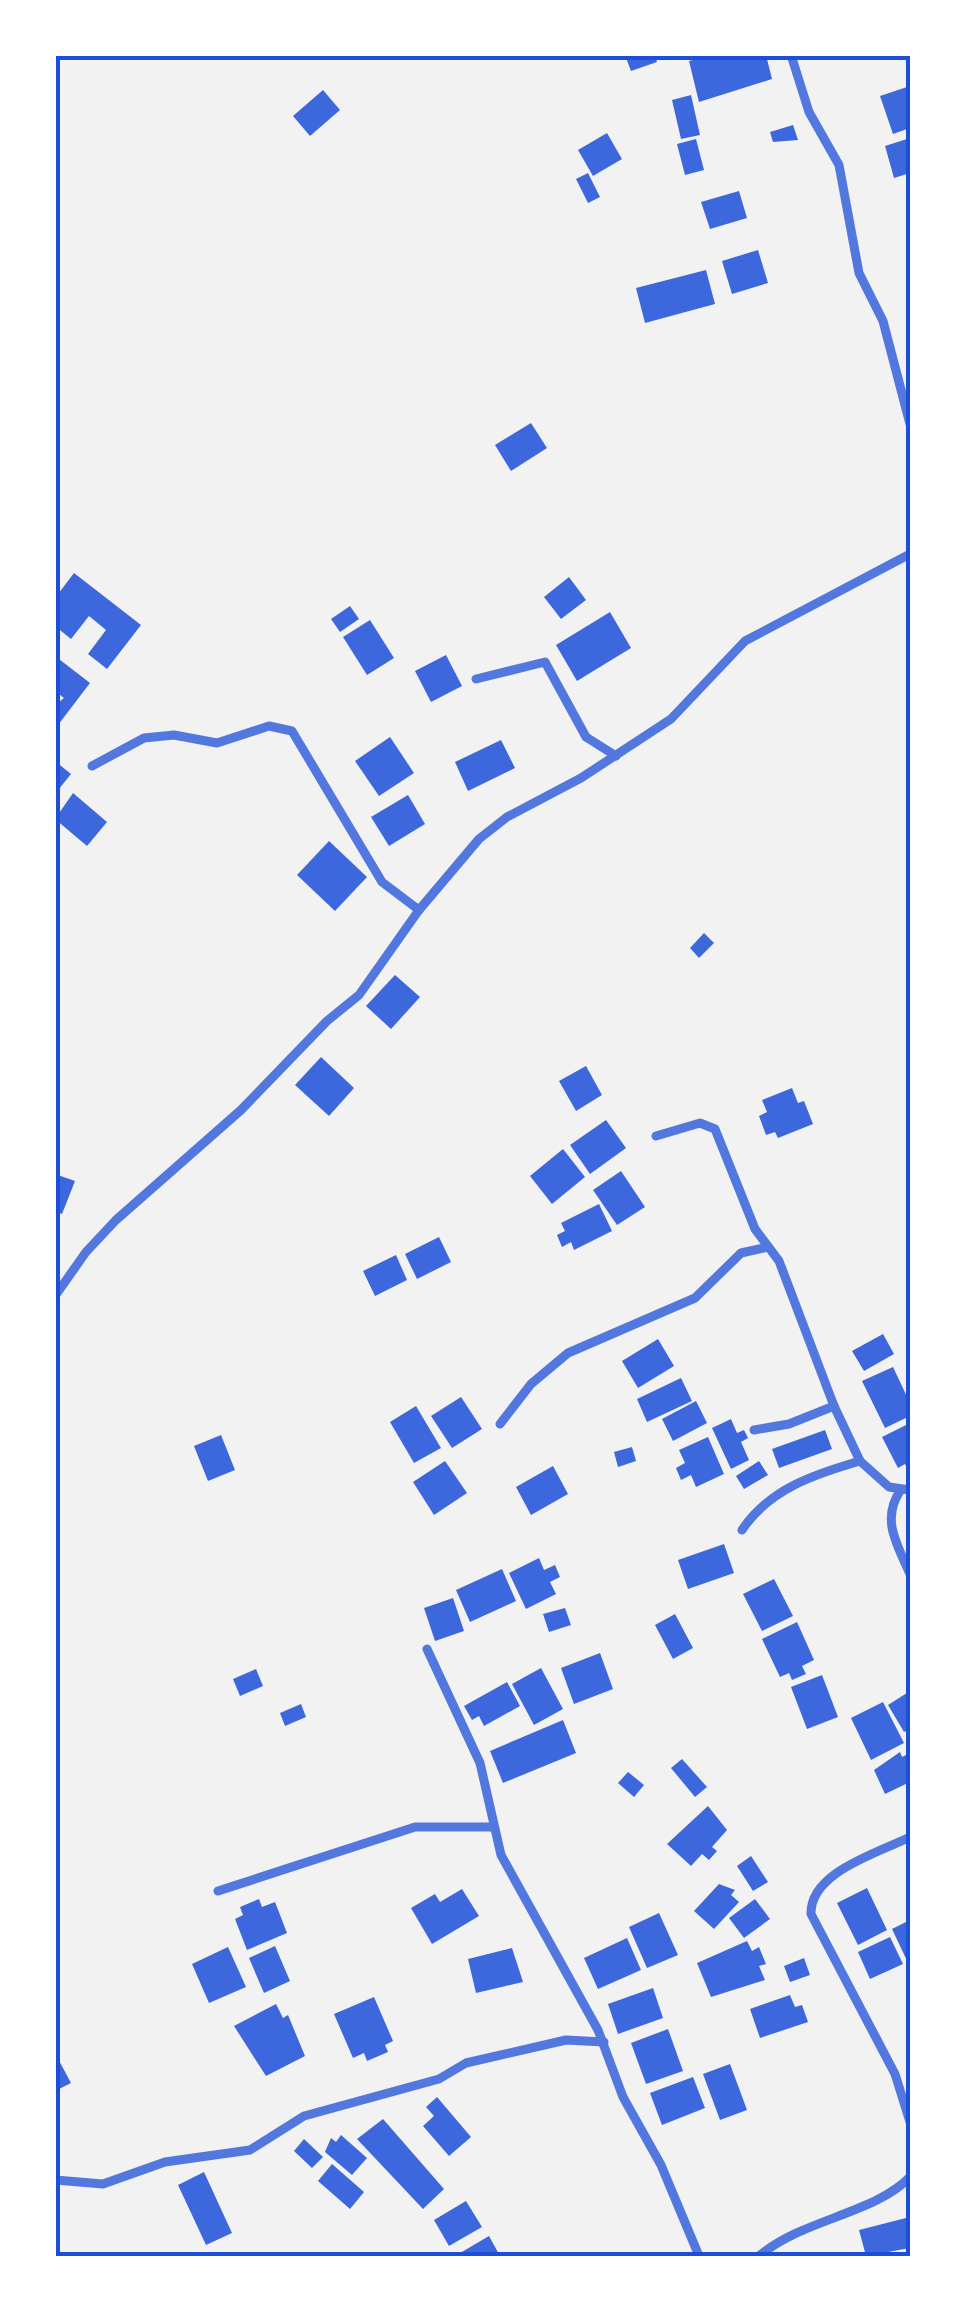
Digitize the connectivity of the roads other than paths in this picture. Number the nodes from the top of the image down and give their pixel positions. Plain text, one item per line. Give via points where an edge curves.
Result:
1 (790, 55) edge
2 (910, 424) edge
3 (910, 554) edge
4 (476, 679) dead end
5 (616, 756) junction
6 (92, 766) dead end
7 (419, 910) junction
8 (656, 1136) dead end
9 (768, 1247) junction
10 (55, 1296) edge
11 (834, 1406) junction
12 (500, 1424) dead end
13 (754, 1430) dead end
14 (860, 1461) junction
15 (905, 1490) edge
16 (742, 1530) dead end
17 (910, 1574) edge
18 (428, 1650) dead end
19 (492, 1827) junction
20 (910, 1837) edge
21 (218, 1891) dead end
22 (604, 2042) junction
23 (910, 2122) edge
24 (910, 2177) edge
25 (55, 2180) edge
26 (699, 2256) edge
27 (758, 2256) edge

1 - 2 street via 808,112 838,165 860,272 883,321
3 - 5 street via 745,641 671,719
4 - 5 street via 544,662 586,737
5 - 7 street via 478,839
6 - 7 street via 144,738 174,735 218,743 269,726 292,731 382,882
7 - 10 street via 358,996 116,1220
8 - 9 street via 700,1123 715,1129
9 - 11 street via 780,1260
9 - 12 street via 741,1253 695,1298 568,1353 531,1384
11 - 13 street
11 - 14 street
14 - 15 street
14 - 16 street via 782,1491 754,1511
15 - 17 street via 889,1508
18 - 19 street via 480,1763
19 - 21 street via 397,1831
19 - 22 street
20 - 23 street via 825,1881 810,1902 810,1914 895,2074
22 - 25 street via 566,2040 466,2063 440,2079 304,2116 250,2150 165,2162 104,2184
22 - 26 street
24 - 27 street

